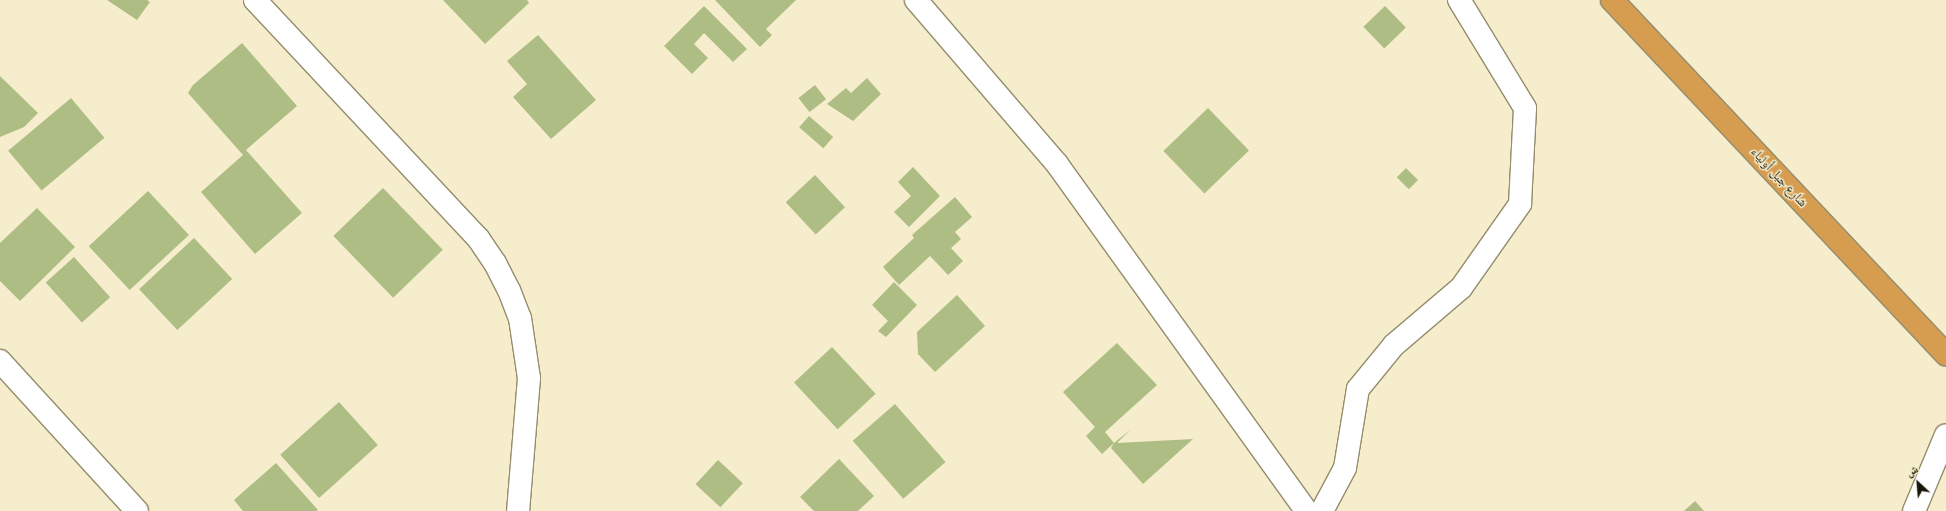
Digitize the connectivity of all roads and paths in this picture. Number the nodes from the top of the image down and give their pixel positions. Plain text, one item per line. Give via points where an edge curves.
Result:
1 (255, 0) edge
2 (916, 0) edge
3 (1459, 0) edge
4 (1612, 0) edge
5 (1946, 356) edge
6 (0, 361) edge
7 (1946, 435) edge
8 (137, 511) edge
9 (518, 511) edge
10 (1306, 511) edge
11 (1322, 511) edge
12 (1914, 511) edge

1 - 9 street via 478,238 509,290 520,318 529,378
2 - 10 street via 1057,164
3 - 11 street via 1525,108 1520,204 1461,288 1394,345 1358,389 1345,468
4 - 5 highway, شارع جبل أولياء
6 - 8 street
7 - 12 street

